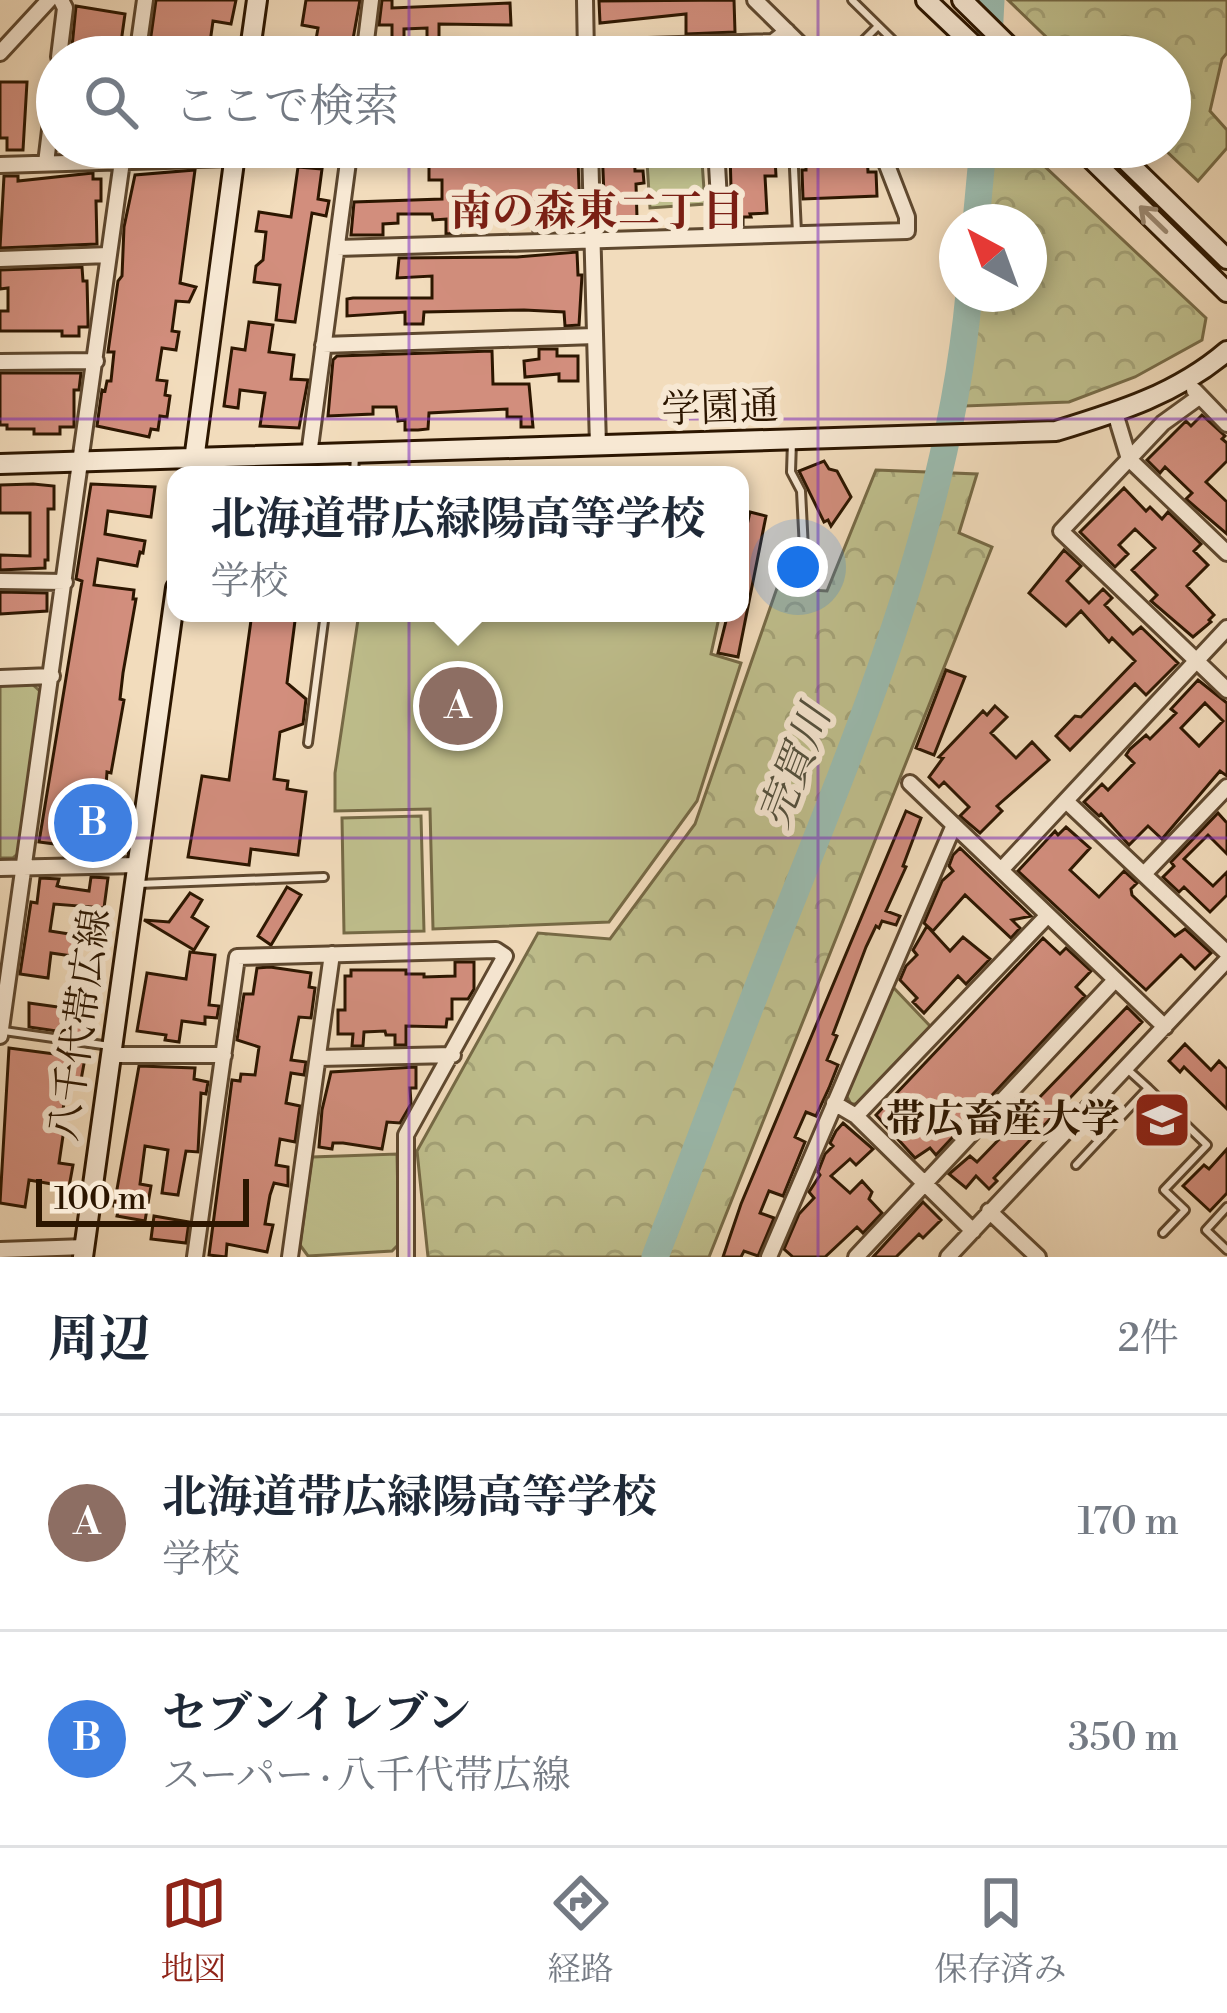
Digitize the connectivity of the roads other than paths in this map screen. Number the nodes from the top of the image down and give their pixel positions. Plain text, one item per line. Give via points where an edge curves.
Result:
1 (49, 0) edge
2 (62, 0) edge
3 (145, 0) edge
4 (257, 0) edge
5 (370, 0) edge
6 (585, 0) edge
7 (755, 0) edge
8 (852, 0) edge
9 (926, 0) edge
10 (962, 0) edge
11 (878, 26) junction
12 (787, 31) junction
13 (62, 36) edge
14 (140, 36) edge
15 (252, 36) edge
16 (366, 36) edge
17 (586, 36) edge
18 (781, 36) edge
19 (792, 36) edge
20 (868, 36) edge
21 (888, 36) edge
22 (963, 36) edge
23 (999, 36) edge
24 (0, 53) edge
25 (36, 163) edge
26 (0, 165) edge
27 (121, 168) edge
28 (234, 168) edge
29 (348, 168) edge
30 (590, 168) edge
31 (717, 168) edge
32 (794, 168) edge
33 (888, 168) edge
34 (1100, 168) edge
35 (1134, 168) edge
36 (797, 233) junction
37 (721, 235) junction
38 (591, 242) junction
39 (337, 248) junction
40 (109, 255) junction
41 (0, 259) edge
42 (1227, 259) edge
43 (1227, 292) edge
44 (595, 336) junction
45 (323, 345) junction
46 (1227, 351) edge
47 (96, 361) junction
48 (0, 362) edge
49 (1193, 389) junction
50 (1115, 413) junction
51 (1227, 424) edge
52 (792, 440) junction
53 (598, 446) junction
54 (355, 454) junction
55 (308, 455) junction
56 (1129, 459) junction
57 (80, 461) junction
58 (0, 464) edge
59 (175, 466) edge
60 (194, 466) edge
61 (204, 466) edge
62 (354, 466) edge
63 (804, 549) dead end
64 (1227, 553) edge
65 (0, 581) edge
66 (65, 582) junction
67 (171, 622) edge
68 (325, 622) edge
69 (1227, 628) edge
70 (1196, 661) junction
71 (52, 676) junction
72 (0, 678) edge
73 (1227, 690) edge
74 (308, 743) dead end
75 (910, 783) dead end
76 (1227, 787) edge
77 (1066, 801) junction
78 (954, 825) junction
79 (0, 868) edge
80 (26, 868) junction
81 (1001, 870) junction
82 (135, 874) junction
83 (1144, 874) junction
84 (324, 877) dead end
85 (1047, 916) junction
86 (332, 954) junction
87 (1227, 956) edge
88 (5, 967) edge
89 (1114, 980) junction
90 (1165, 1027) junction
91 (0, 1033) edge
92 (110, 1050) junction
93 (224, 1055) junction
94 (453, 1055) junction
95 (319, 1058) junction
96 (1126, 1068) junction
97 (1148, 1088) junction
98 (834, 1103) junction
99 (856, 1117) junction
100 (1076, 1165) dead end
101 (925, 1184) junction
102 (1227, 1208) edge
103 (989, 1211) junction
104 (973, 1231) junction
105 (1163, 1233) dead end
106 (0, 1250) edge
107 (1227, 1250) edge
108 (84, 1252) edge
109 (195, 1257) edge
110 (290, 1257) edge
111 (406, 1257) edge
112 (769, 1257) edge
113 (856, 1257) edge
114 (947, 1257) edge
115 (1038, 1257) edge

1 - 24 street
2 - 13 street
3 - 14 street
4 - 15 street
5 - 16 street
6 - 17 street
7 - 12 street
8 - 11 lane
9 - 22 street
10 - 23 street
11 - 20 lane
11 - 21 lane
12 - 18 street
12 - 19 street
25 - 26 street
27 - 40 street
28 - 60 street
29 - 39 street
30 - 38 street
31 - 37 street
32 - 36 lane
33 - 36 street via 907,231
43 -> 34 street
35 - 42 street
36 - 37 street
37 - 38 street
38 - 39 street
38 - 44 street
39 - 45 street
40 - 41 street
40 - 47 street
44 - 45 street
44 - 53 street
45 - 55 street
46 - 49 street, 学園通
47 - 48 street
47 - 57 street
49 - 50 street, 学園通
49 - 51 street
49 - 56 street
50 - 52 street, 学園通 via 1056,431
50 - 56 street
52 - 53 street, 学園通
52 - 63 lane
53 - 54 street, 学園通
54 - 55 street, 学園通
54 - 62 lane
55 - 61 street, 学園通
56 - 64 street
56 - 70 street via 1061,531
57 - 58 street, 学園通
57 - 59 street, 学園通
57 - 66 street
65 - 66 street
66 - 71 street
67 - 82 street, 八千代帯広線
68 - 74 lane
69 - 70 street
70 - 73 street
70 - 77 street
71 - 72 street
71 - 80 street
75 - 78 street
76 - 83 street
77 - 81 street
77 - 83 street
78 - 81 street
78 - 98 street
79 - 80 street
80 - 82 street
80 - 88 street
81 - 85 street
82 - 84 lane
82 - 92 street, 八千代帯広線
83 - 87 street
85 - 89 street
85 - 99 street
86 - 93 street via 237,957
86 - 94 street via 505,956
86 - 95 street
87 - 90 street
88 - 91 street
89 - 90 street
89 - 101 street
90 - 96 street
91 - 92 lane
92 - 93 street
92 - 108 street, 八千代帯広線
93 - 109 street
94 - 95 street
94 - 111 street via 406,1135
95 - 110 street
96 - 97 lane
96 - 103 street
97 - 100 lane
97 - 105 lane via 1207,1145 1164,1190 1185,1210
98 - 99 street
98 - 112 street
99 - 101 street
101 - 104 street
101 - 113 street
102 - 107 lane via 1206,1230
103 - 104 street
103 - 115 street
104 - 114 street
106 - 108 street

